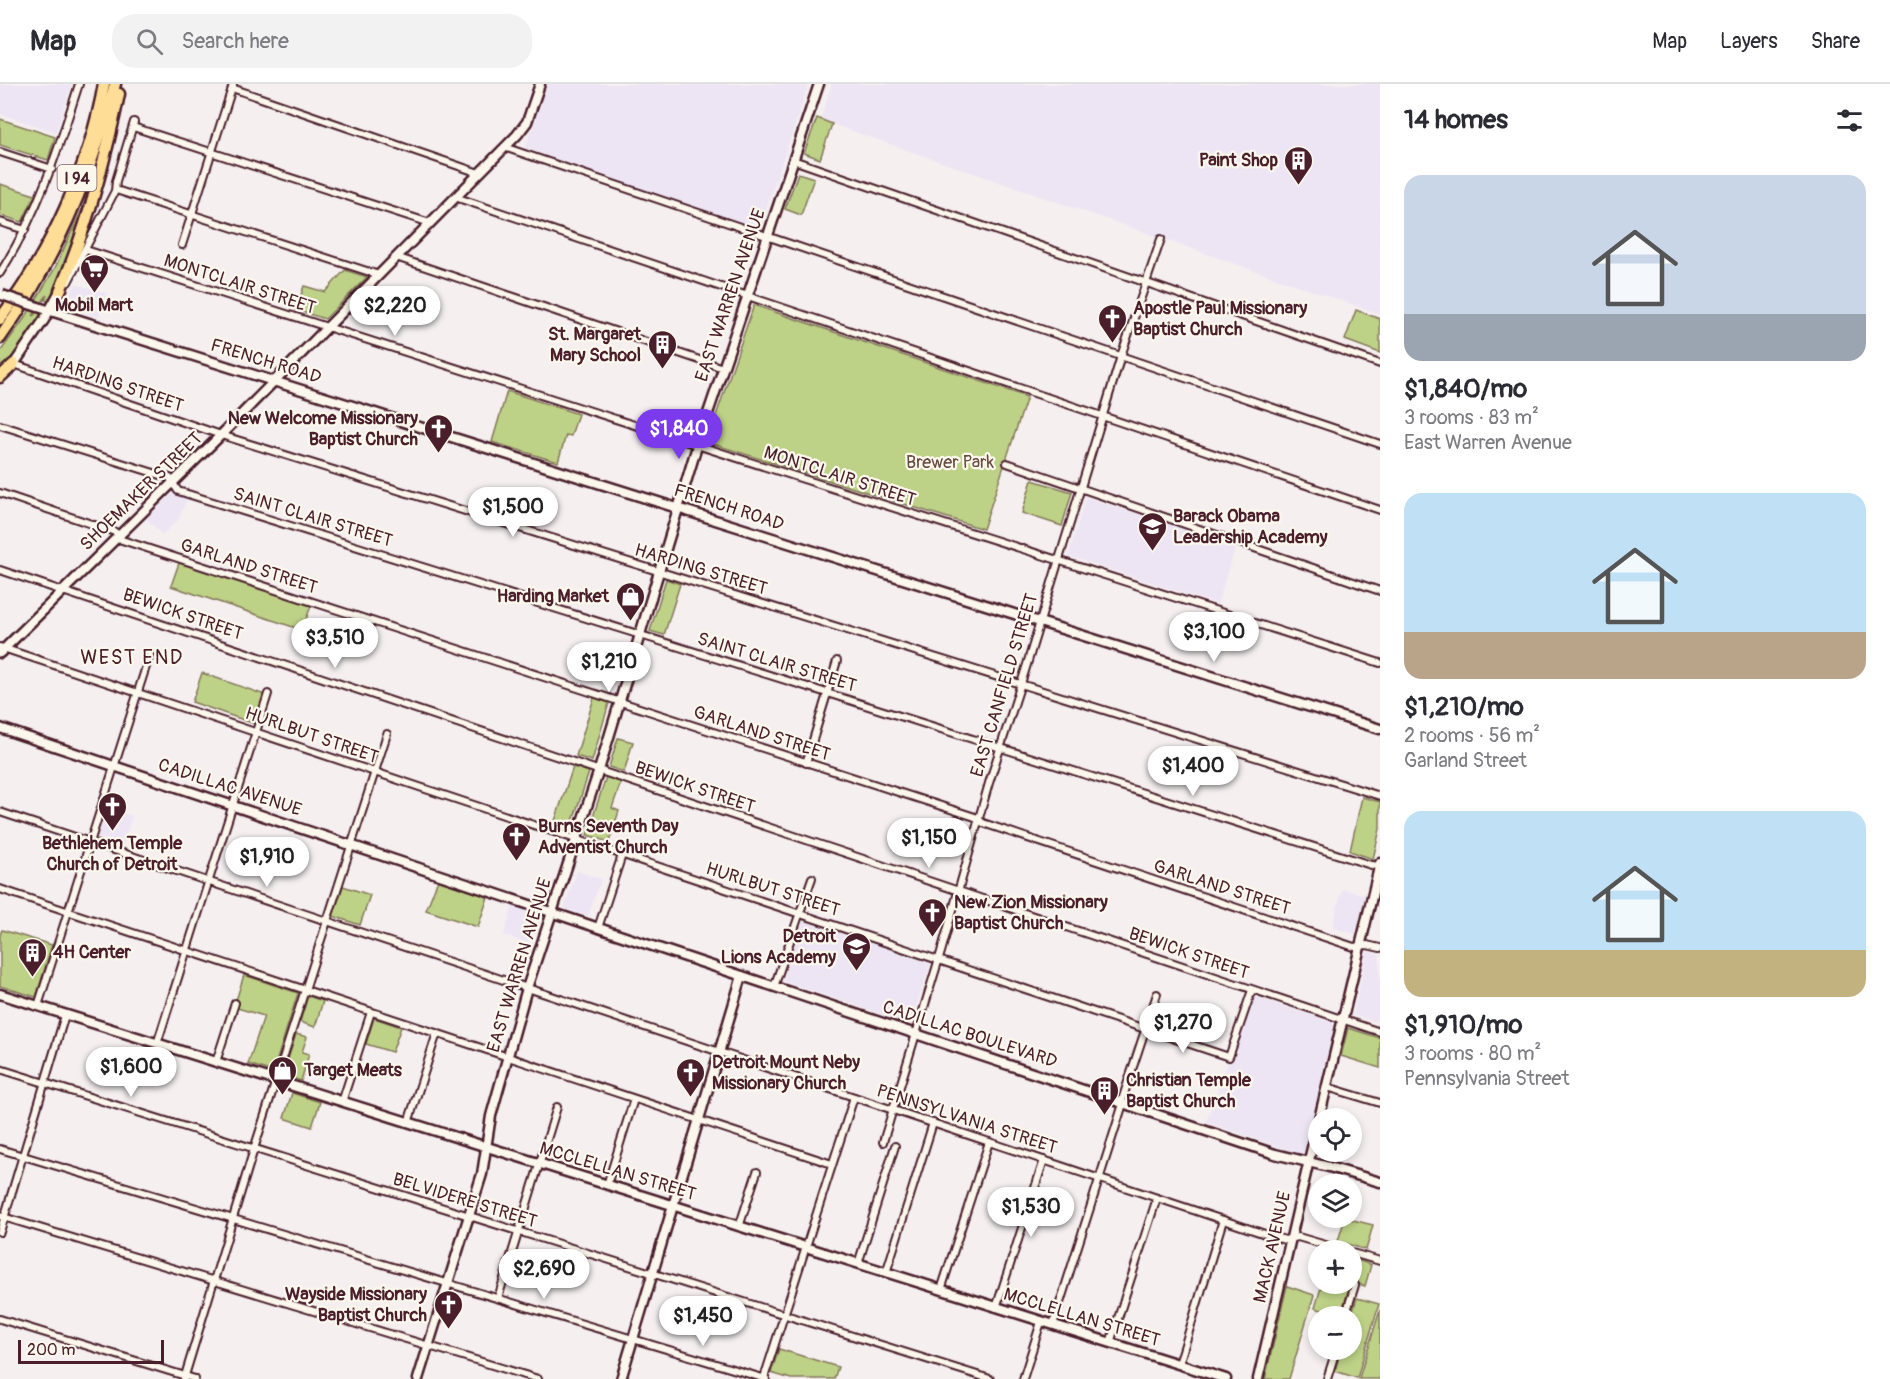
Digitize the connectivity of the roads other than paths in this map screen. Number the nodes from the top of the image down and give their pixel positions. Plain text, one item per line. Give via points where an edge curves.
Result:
1 (79, 84) edge
2 (104, 84) edge
3 (115, 84) edge
4 (121, 84) edge
5 (540, 84) edge
6 (819, 84) edge
7 (233, 86) edge
8 (504, 147) junction
9 (0, 152) edge
10 (212, 152) junction
11 (794, 160) junction
12 (52, 169) junction
13 (479, 173) junction
14 (116, 190) junction
15 (455, 197) junction
16 (192, 214) junction
17 (0, 222) edge
18 (430, 222) junction
19 (25, 230) junction
20 (767, 236) junction
21 (1161, 239) dead end
22 (182, 244) dead end
23 (86, 250) junction
24 (396, 257) junction
25 (0, 273) edge
26 (379, 275) junction
27 (1145, 283) junction
28 (60, 291) junction
29 (1, 294) edge
30 (747, 295) junction
31 (49, 311) junction
32 (0, 319) edge
33 (327, 327) junction
34 (0, 338) edge
35 (1120, 356) junction
36 (14, 364) junction
37 (1380, 364) edge
38 (723, 368) junction
39 (0, 377) edge
40 (0, 381) edge
41 (275, 381) junction
42 (1103, 416) junction
43 (0, 425) edge
44 (221, 435) junction
45 (1380, 444) edge
46 (697, 446) junction
47 (1007, 463) dead end
48 (173, 483) junction
49 (1080, 489) junction
50 (0, 493) edge
51 (678, 509) junction
52 (1380, 510) edge
53 (119, 536) junction
54 (1059, 561) junction
55 (0, 570) edge
56 (659, 571) junction
57 (63, 590) junction
58 (1380, 591) edge
59 (1040, 623) junction
60 (640, 635) junction
61 (2, 649) edge
62 (150, 654) dead end
63 (837, 661) dead end
64 (1380, 663) edge
65 (1021, 684) junction
66 (138, 692) junction
67 (827, 693) junction
68 (268, 694) dead end
69 (620, 702) junction
70 (0, 728) edge
71 (1380, 729) edge
72 (255, 732) junction
73 (387, 734) dead end
74 (1000, 748) junction
75 (806, 763) junction
76 (114, 766) junction
77 (599, 770) junction
78 (375, 772) junction
79 (1380, 796) edge
80 (232, 806) junction
81 (0, 812) edge
82 (979, 821) junction
83 (577, 839) junction
84 (90, 842) junction
85 (351, 845) junction
86 (622, 855) junction
87 (1380, 865) edge
88 (812, 878) dead end
89 (208, 881) junction
90 (0, 889) edge
91 (959, 892) junction
92 (68, 912) junction
93 (551, 912) junction
94 (799, 914) junction
95 (327, 921) junction
96 (598, 928) junction
97 (1360, 945) junction
98 (1380, 948) edge
99 (187, 951) junction
100 (938, 960) junction
101 (742, 976) junction
102 (774, 987) junction
103 (527, 988) junction
104 (305, 990) junction
105 (1252, 990) junction
106 (0, 994) edge
107 (1157, 994) dead end
108 (235, 1003) dead end
109 (38, 1006) junction
110 (371, 1012) junction
111 (65, 1015) junction
112 (1343, 1021) junction
113 (1145, 1029) junction
114 (1380, 1032) edge
115 (437, 1033) junction
116 (914, 1033) junction
117 (157, 1044) junction
118 (719, 1052) junction
119 (507, 1057) junction
120 (216, 1062) junction
121 (0, 1069) edge
122 (276, 1081) junction
123 (45, 1083) junction
124 (1327, 1087) junction
125 (854, 1097) junction
126 (634, 1099) junction
127 (342, 1102) junction
128 (1123, 1102) junction
129 (1380, 1104) edge
130 (557, 1107) dead end
131 (1322, 1108) edge
132 (893, 1110) junction
133 (699, 1120) junction
134 (408, 1123) junction
135 (933, 1124) junction
136 (883, 1142) dead end
137 (989, 1142) junction
138 (895, 1146) dead end
139 (486, 1147) junction
140 (0, 1149) edge
141 (254, 1149) junction
142 (23, 1156) junction
143 (1044, 1160) junction
144 (1309, 1163) junction
145 (541, 1164) junction
146 (832, 1164) junction
147 (757, 1172) dead end
148 (1100, 1179) junction
149 (1380, 1182) edge
150 (607, 1185) junction
151 (1157, 1198) junction
152 (673, 1206) junction
153 (2, 1216) edge
154 (469, 1217) junction
155 (232, 1219) junction
156 (1223, 1220) junction
157 (739, 1227) junction
158 (0, 1232) edge
159 (519, 1232) junction
160 (1291, 1238) junction
161 (1309, 1240) edge
162 (806, 1248) junction
163 (1362, 1256) edge
164 (1380, 1261) edge
165 (858, 1264) junction
166 (886, 1273) junction
167 (652, 1274) junction
168 (213, 1281) junction
169 (448, 1283) junction
170 (941, 1290) junction
171 (498, 1298) junction
172 (996, 1308) junction
173 (784, 1316) junction
174 (0, 1319) edge
175 (1041, 1322) junction
176 (1053, 1325) junction
177 (633, 1339) junction
178 (1110, 1343) junction
179 (428, 1346) junction
180 (1332, 1360) edge
181 (1179, 1364) junction
182 (184, 1377) edge
183 (195, 1379) edge
184 (418, 1379) edge
185 (538, 1379) edge
186 (621, 1379) edge
187 (765, 1379) edge
188 (990, 1379) edge
189 (1023, 1379) edge
190 (1226, 1379) edge
191 (1258, 1379) edge
192 (1327, 1379) edge

1 - 12 street
2 - 32 highway, I 94 via 87,151 66,204 35,266
3 - 34 highway, I 94 via 97,148 64,229
4 - 28 highway via 109,146 90,211
5 - 8 street, SHOEMAKER STREET via 527,122
6 - 11 street, EAST WARREN AVENUE
7 - 10 street
7 - 13 street
8 - 13 street, SHOEMAKER STREET
8 - 20 street
9 - 12 street
10 - 14 street via 133,124
10 - 16 street
10 - 18 street
11 - 20 street, EAST WARREN AVENUE
11 - 27 street
12 - 19 street
13 - 15 street, SHOEMAKER STREET
14 - 16 street
14 - 23 street
15 - 18 street, SHOEMAKER STREET
15 - 30 street
16 - 22 street
16 - 26 street
17 - 19 street
18 - 24 street, SHOEMAKER STREET
19 - 25 street
20 - 30 street, EAST WARREN AVENUE
20 - 35 street
21 - 27 street, EAST CANFIELD STREET
23 - 28 street
23 - 33 street, MONTCLAIR STREET
24 - 26 street, SHOEMAKER STREET
24 - 38 street
26 - 33 street, SHOEMAKER STREET
27 - 35 street, EAST CANFIELD STREET
27 - 37 street
28 - 31 street
29 - 31 street, FRENCH ROAD, bridge
30 - 38 street, EAST WARREN AVENUE
30 - 42 street
31 - 36 street
31 - 41 street, FRENCH ROAD
33 - 41 street, SHOEMAKER STREET
33 - 46 street, MONTCLAIR STREET
35 - 42 street, EAST CANFIELD STREET
35 - 45 street
36 - 39 highway
36 - 40 street
36 - 44 street, HARDING STREET
38 - 46 street, EAST WARREN AVENUE
41 - 44 street, SHOEMAKER STREET
41 - 51 street, FRENCH ROAD
42 - 49 street, EAST CANFIELD STREET
42 - 52 street
43 - 48 street, SAINT CLAIR STREET via 170,478
44 - 48 street, SHOEMAKER STREET
44 - 56 street, HARDING STREET
46 - 51 street, EAST WARREN AVENUE
46 - 54 street, MONTCLAIR STREET
47 - 49 street
48 - 53 street, SHOEMAKER STREET
48 - 60 street, SAINT CLAIR STREET via 177,491
49 - 54 street, EAST CANFIELD STREET
49 - 58 street
50 - 53 street, GARLAND STREET
51 - 56 street, EAST WARREN AVENUE
51 - 59 street, FRENCH ROAD
53 - 57 street, SHOEMAKER STREET
53 - 69 street, GARLAND STREET
54 - 59 street, EAST CANFIELD STREET
54 - 64 street, MONTCLAIR STREET
55 - 57 street, BEWICK STREET
56 - 60 street, EAST WARREN AVENUE
56 - 65 street, HARDING STREET
57 - 61 street, SHOEMAKER STREET
57 - 77 street, BEWICK STREET
59 - 65 street, EAST CANFIELD STREET
59 - 71 street, FRENCH ROAD
60 - 67 street, SAINT CLAIR STREET
60 - 69 street, EAST WARREN AVENUE
61 - 66 street, HURLBUT STREET
62 - 66 street
63 - 67 street
65 - 74 street, EAST CANFIELD STREET
65 - 79 street, HARDING STREET
66 - 72 street, HURLBUT STREET
66 - 76 street
67 - 74 street, SAINT CLAIR STREET
67 - 75 street
68 - 72 street
69 - 75 street, GARLAND STREET
69 - 77 street, EAST WARREN AVENUE
70 - 76 street, CADILLAC AVENUE
72 - 78 street, HURLBUT STREET
72 - 80 street
73 - 78 street
74 - 82 street, EAST CANFIELD STREET
74 - 87 street, SAINT CLAIR STREET
75 - 82 street, GARLAND STREET
76 - 80 street, CADILLAC AVENUE
76 - 84 street
77 - 83 street, EAST WARREN AVENUE
77 - 91 street, BEWICK STREET
78 - 83 street, HURLBUT STREET
78 - 85 street
80 - 85 street, CADILLAC AVENUE
80 - 89 street
81 - 84 street, PENNSYLVANIA STREET
82 - 91 street, EAST CANFIELD STREET
82 - 97 street, GARLAND STREET via 1353,947
83 - 86 street, HURLBUT STREET
83 - 93 street, EAST WARREN AVENUE
84 - 89 street, PENNSYLVANIA STREET
84 - 92 street
85 - 93 street, CADILLAC AVENUE
85 - 95 street
86 - 94 street, HURLBUT STREET
86 - 96 street
87 - 97 street, MACK AVENUE
88 - 94 street
89 - 95 street, PENNSYLVANIA STREET
89 - 99 street
90 - 92 street
91 - 100 street, EAST CANFIELD STREET
91 - 105 street, BEWICK STREET
92 - 99 street
92 - 109 street
93 - 96 street, CADILLAC BOULEVARD
93 - 103 street, EAST WARREN AVENUE
94 - 100 street, HURLBUT STREET
94 - 102 street
95 - 103 street, PENNSYLVANIA STREET
95 - 104 street
96 - 101 street, CADILLAC BOULEVARD
97 - 98 street, GARLAND STREET
97 - 112 street, MACK AVENUE
99 - 104 street
99 - 117 street
100 - 113 street, HURLBUT STREET
100 - 116 street, EAST CANFIELD STREET
101 - 102 street, CADILLAC BOULEVARD
101 - 118 street
102 - 116 street, CADILLAC BOULEVARD
103 - 118 street, PENNSYLVANIA STREET
103 - 119 street, EAST WARREN AVENUE
104 - 110 street
104 - 122 street
105 - 112 street, BEWICK STREET
105 - 113 street, HURLBUT STREET via 1229,1057
106 - 109 street, MCCLELLAN STREET
107 - 113 street
108 - 120 street
109 - 111 street, MCCLELLAN STREET
110 - 115 street
110 - 127 street
111 - 117 street, MCCLELLAN STREET
111 - 123 street
112 - 114 street, BEWICK STREET
112 - 124 street, MACK AVENUE
113 - 128 street
115 - 119 street
115 - 134 street
116 - 128 street, CADILLAC BOULEVARD
116 - 132 street, EAST CANFIELD STREET
117 - 120 street, MCCLELLAN STREET
118 - 125 street, PENNSYLVANIA STREET
118 - 133 street
119 - 126 street
119 - 139 street, EAST WARREN AVENUE
120 - 122 street, MCCLELLAN STREET
121 - 123 street, BELVIDERE STREET
122 - 127 street, MCCLELLAN STREET
122 - 141 street
123 - 141 street, BELVIDERE STREET
123 - 142 street
124 - 129 street
124 - 131 street, MACK AVENUE
125 - 132 street, PENNSYLVANIA STREET
125 - 146 street
126 - 133 street
126 - 150 street
127 - 134 street, MCCLELLAN STREET
128 - 144 street, CADILLAC BOULEVARD
128 - 148 street
130 - 145 street
132 - 135 street, PENNSYLVANIA STREET
132 - 136 street, EAST CANFIELD STREET
133 - 146 street
133 - 152 street
134 - 139 street, MCCLELLAN STREET
135 - 137 street, PENNSYLVANIA STREET
135 - 166 street
137 - 143 street, PENNSYLVANIA STREET
137 - 170 street
138 - 165 street
139 - 145 street, MCCLELLAN STREET
139 - 154 street, EAST WARREN AVENUE
140 - 142 street
141 - 154 street, BELVIDERE STREET
141 - 155 street
142 - 153 street
142 - 155 street
143 - 148 street, PENNSYLVANIA STREET
143 - 172 street
144 - 149 street, CADILLAC BOULEVARD
144 - 160 street, MACK AVENUE
145 - 150 street, MCCLELLAN STREET
145 - 159 street
146 - 162 street
147 - 157 street
148 - 151 street, PENNSYLVANIA STREET
148 - 176 street
150 - 152 street, MCCLELLAN STREET
151 - 156 street, PENNSYLVANIA STREET
151 - 178 street
152 - 157 street, MCCLELLAN STREET
152 - 167 street
153 - 158 street
153 - 168 street
154 - 159 street, BELVIDERE STREET
154 - 169 street, EAST WARREN AVENUE
155 - 168 street
155 - 169 street
156 - 160 street, PENNSYLVANIA STREET via 1285,1240
156 - 181 street
157 - 162 street, MCCLELLAN STREET
159 - 167 street, BELVIDERE STREET
159 - 171 street
160 - 161 street, PENNSYLVANIA STREET
160 - 191 street, MACK AVENUE
162 - 165 street, MCCLELLAN STREET
162 - 173 street
163 - 164 street
165 - 166 street, MCCLELLAN STREET
166 - 170 street, MCCLELLAN STREET
167 - 173 street, BELVIDERE STREET
167 - 177 street
168 - 179 street
168 - 182 street
169 - 171 street
169 - 179 street, EAST WARREN AVENUE
170 - 172 street, MCCLELLAN STREET
171 - 177 street
172 - 175 street, MCCLELLAN STREET
173 - 187 street
173 - 188 street, BELVIDERE STREET
174 - 182 street
175 - 176 street, MCCLELLAN STREET
175 - 189 street
176 - 178 street, MCCLELLAN STREET
177 - 186 street
177 - 187 street
178 - 181 street, MCCLELLAN STREET
179 - 184 street, EAST WARREN AVENUE
179 - 185 street
180 - 192 street
181 - 190 street, MCCLELLAN STREET
182 - 183 street

